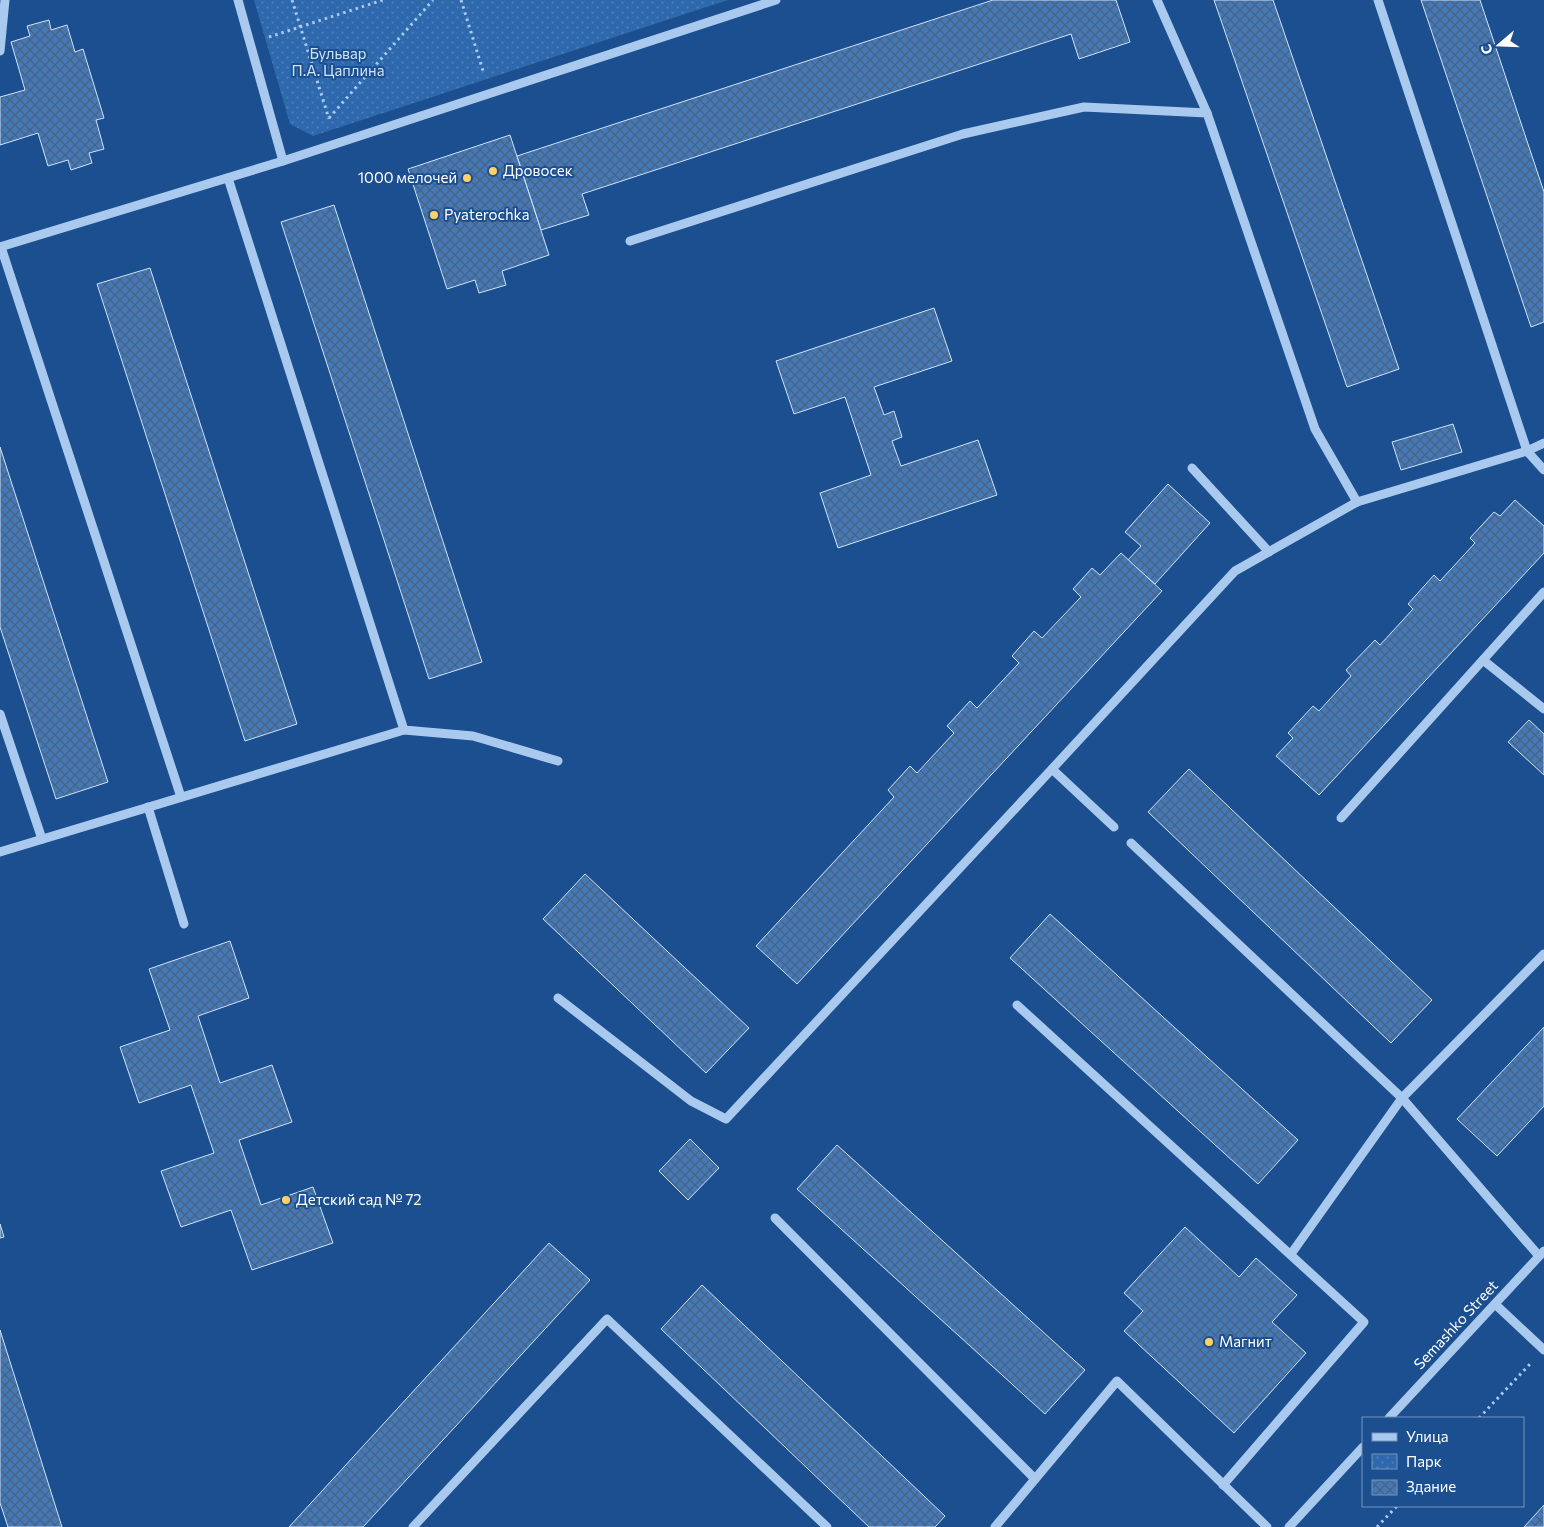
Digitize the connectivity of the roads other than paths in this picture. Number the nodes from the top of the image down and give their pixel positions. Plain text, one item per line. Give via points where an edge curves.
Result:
1 (5, 0) edge
2 (238, 0) edge
3 (776, 0) edge
4 (1157, 0) edge
5 (1378, 0) edge
6 (0, 51) edge
7 (1207, 114) junction
8 (283, 161) junction
9 (228, 178) junction
10 (630, 241) dead end
11 (1, 247) edge
12 (1544, 443) edge
13 (1526, 451) junction
14 (1192, 468) dead end
15 (1544, 470) edge
16 (1357, 502) junction
17 (1269, 552) junction
18 (1544, 592) edge
19 (1483, 660) junction
20 (1544, 709) edge
21 (0, 714) edge
22 (404, 730) junction
23 (558, 760) dead end
24 (1052, 769) junction
25 (181, 797) junction
26 (148, 807) junction
27 (1341, 818) dead end
28 (1114, 827) dead end
29 (42, 839) junction
30 (1131, 843) dead end
31 (0, 852) edge
32 (184, 924) dead end
33 (1544, 954) edge
34 (558, 998) dead end
35 (1018, 1005) dead end
36 (1402, 1098) junction
37 (775, 1218) dead end
38 (1542, 1253) edge
39 (1291, 1254) junction
40 (1495, 1304) junction
41 (1544, 1350) edge
42 (1390, 1417) edge
43 (1362, 1448) edge
44 (1035, 1479) junction
45 (1223, 1484) junction
46 (413, 1527) edge
47 (828, 1527) edge
48 (995, 1527) edge
49 (1267, 1527) edge
50 (1289, 1527) edge

1 - 6 street
2 - 8 street
3 - 8 street
4 - 7 street
5 - 13 street
7 - 10 street via 1084,107 963,134
7 - 16 street via 1314,429
8 - 9 street
9 - 11 street
9 - 22 street
11 - 25 street
12 - 13 street
13 - 15 street
13 - 16 street
14 - 17 street
16 - 17 street
17 - 24 street via 1235,571
18 - 19 street
19 - 20 street
19 - 27 street
21 - 29 street
22 - 23 street via 473,736
22 - 25 street
24 - 28 street
24 - 34 street via 726,1120 691,1101
25 - 26 street
26 - 29 street
26 - 32 street
29 - 31 street
30 - 36 street
33 - 36 street
35 - 39 street
36 - 38 street
36 - 39 street
37 - 44 street
38 - 40 street, Semashko Street
39 - 45 street via 1364,1322
40 - 41 street
40 - 42 street, Semashko Street
43 - 50 street
44 - 45 street via 1117,1381
44 - 48 street
45 - 49 street
46 - 47 street via 606,1319

